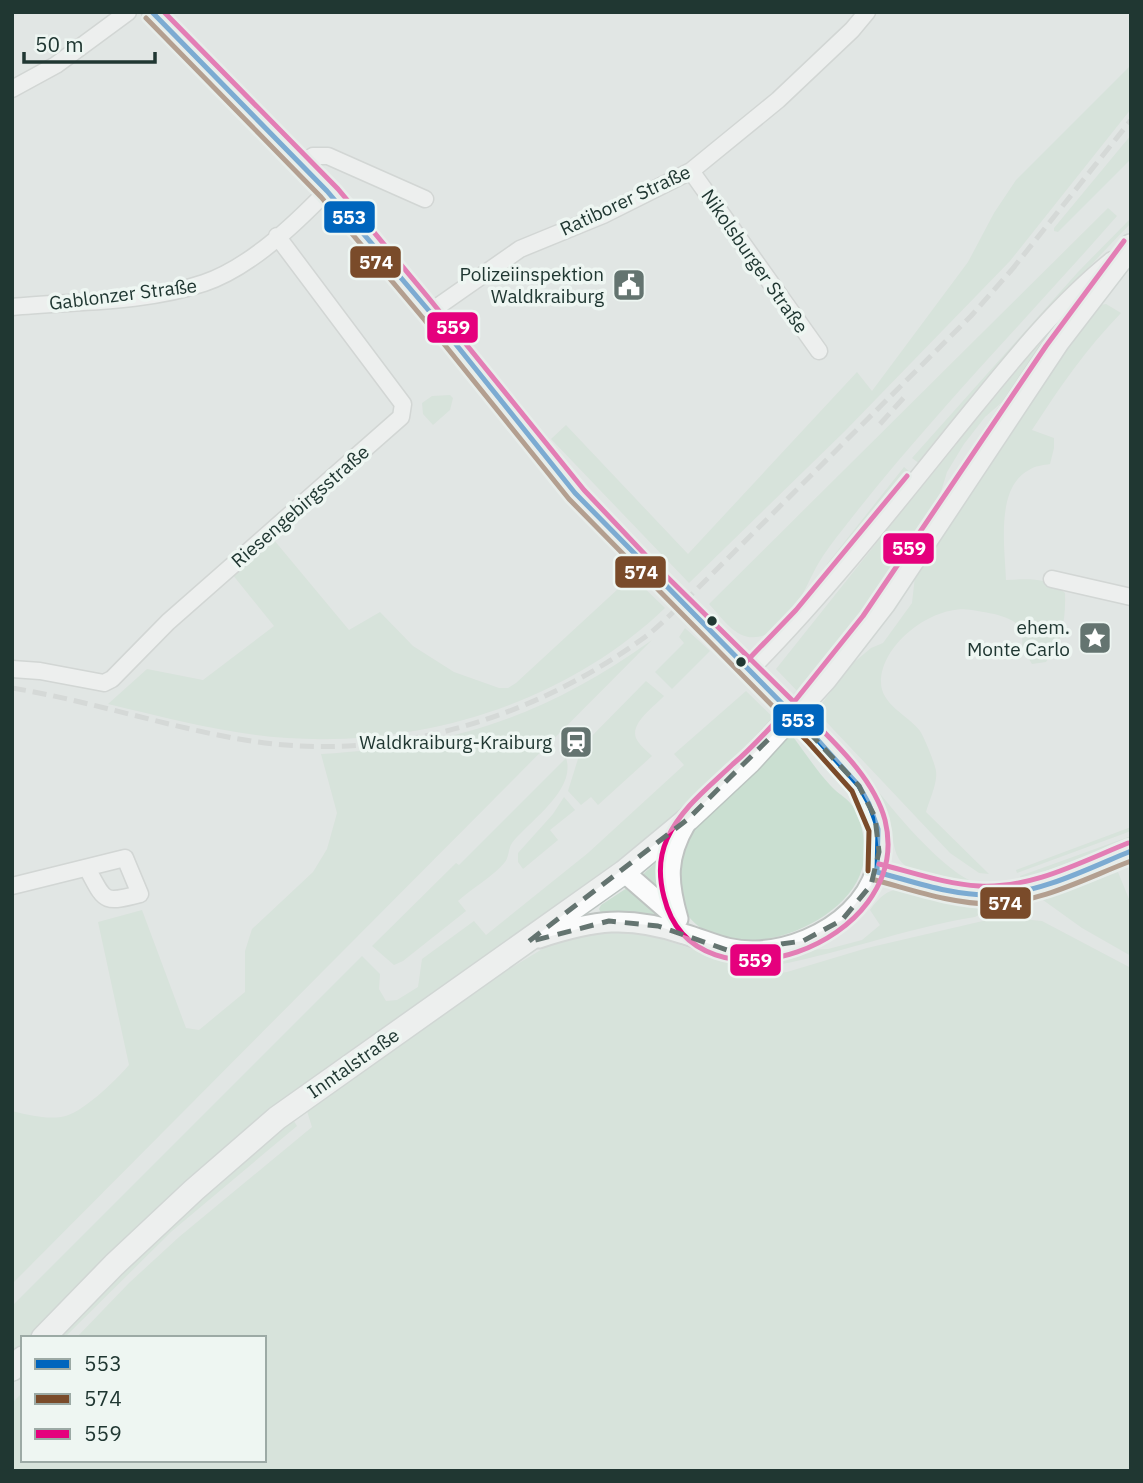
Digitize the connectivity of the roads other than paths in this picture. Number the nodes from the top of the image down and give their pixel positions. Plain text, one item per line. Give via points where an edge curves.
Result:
1 (128, 12) edge
2 (152, 12) edge
3 (867, 12) edge
4 (12, 89) edge
5 (300, 164) junction
6 (691, 171) junction
7 (327, 191) junction
8 (425, 199) dead end
9 (277, 236) junction
10 (1131, 246) edge
11 (12, 307) edge
12 (430, 312) junction
13 (819, 351) dead end
14 (1052, 579) dead end
15 (1131, 597) edge
16 (12, 669) edge
17 (749, 671) junction
18 (688, 819) junction
19 (1131, 851) edge
20 (87, 868) dead end
21 (624, 872) junction
22 (877, 872) junction
23 (12, 886) edge
24 (678, 919) junction
25 (702, 940) junction
26 (528, 942) junction
27 (45, 1336) edge

1 - 4 street via 56,65
2 - 5 street
3 - 6 street, Ratiborer Straße via 778,100
5 - 7 street
5 - 8 street via 313,156 328,156
6 - 12 street, Ratiborer Straße via 603,215 520,249
6 - 13 street, Nikolsburger Straße
7 - 9 street, Gablonzer Straße
7 - 12 street
9 - 11 street, Gablonzer Straße via 249,261 206,283 123,298
9 - 16 street, Riesengebirgsstraße via 403,404 401,416 168,622 112,679 104,683
10 - 17 street via 1088,279 1050,320 812,606
10 - 18 main road, Inntalstraße via 1058,341 884,603 771,740
12 - 17 street, bridge via 575,494
14 - 15 street
17 - 22 street, bridge via 859,786 875,817
18 - 21 main road, Inntalstraße
18 - 24 street via 671,858 671,889
19 - 22 street via 1003,894 960,892
20 - 23 street
21 - 24 street
21 - 26 main road, Inntalstraße
22 - 25 street via 853,909 817,936 759,951 730,951
24 - 25 street
25 - 26 street via 658,926 609,921
26 - 27 main road, Inntalstraße via 277,1118 114,1265

